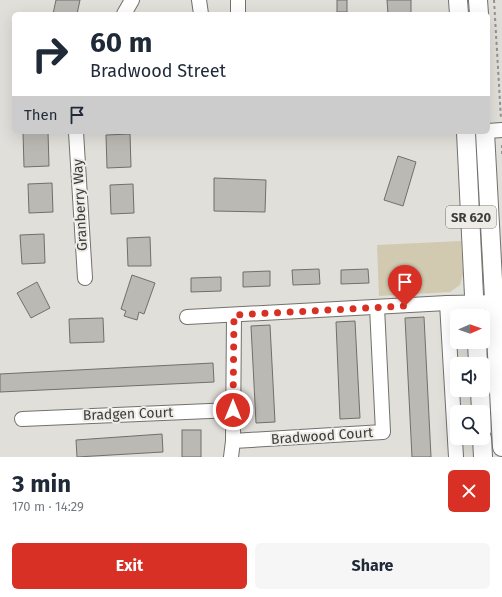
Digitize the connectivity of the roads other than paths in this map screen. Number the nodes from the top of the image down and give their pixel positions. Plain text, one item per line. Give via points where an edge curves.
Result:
1 (132, 0) edge
2 (199, 0) edge
3 (238, 0) edge
4 (458, 0) edge
5 (478, 0) edge
6 (125, 12) edge
7 (201, 12) edge
8 (238, 12) edge
9 (459, 12) edge
10 (479, 12) edge
11 (502, 126) edge
12 (490, 130) edge
13 (76, 134) edge
14 (466, 134) edge
15 (487, 134) edge
16 (85, 278) dead end
17 (498, 302) edge
18 (447, 303) junction
19 (377, 307) junction
20 (475, 309) edge
21 (234, 315) junction
22 (187, 317) dead end
23 (233, 410) junction
24 (22, 419) dead end
25 (233, 441) junction
26 (482, 445) edge
27 (502, 447) edge
28 (231, 457) edge
29 (456, 457) edge
30 (483, 457) edge

1 - 6 street
2 - 7 street
3 - 8 street
4 - 9 main road
5 - 10 main road
11 - 12 street
13 - 16 street, Granberry Way
14 - 20 main road, SR 620
15 - 17 main road, SR 620
17 - 20 street
17 - 27 main road, SR 620
18 - 19 street
18 - 20 street
18 - 29 street
19 - 21 street
19 - 25 street, Bradwood Court via 383,432
21 - 22 street
21 - 23 street
23 - 24 street, Bradgen Court
23 - 25 street
25 - 28 street
26 - 30 main road

